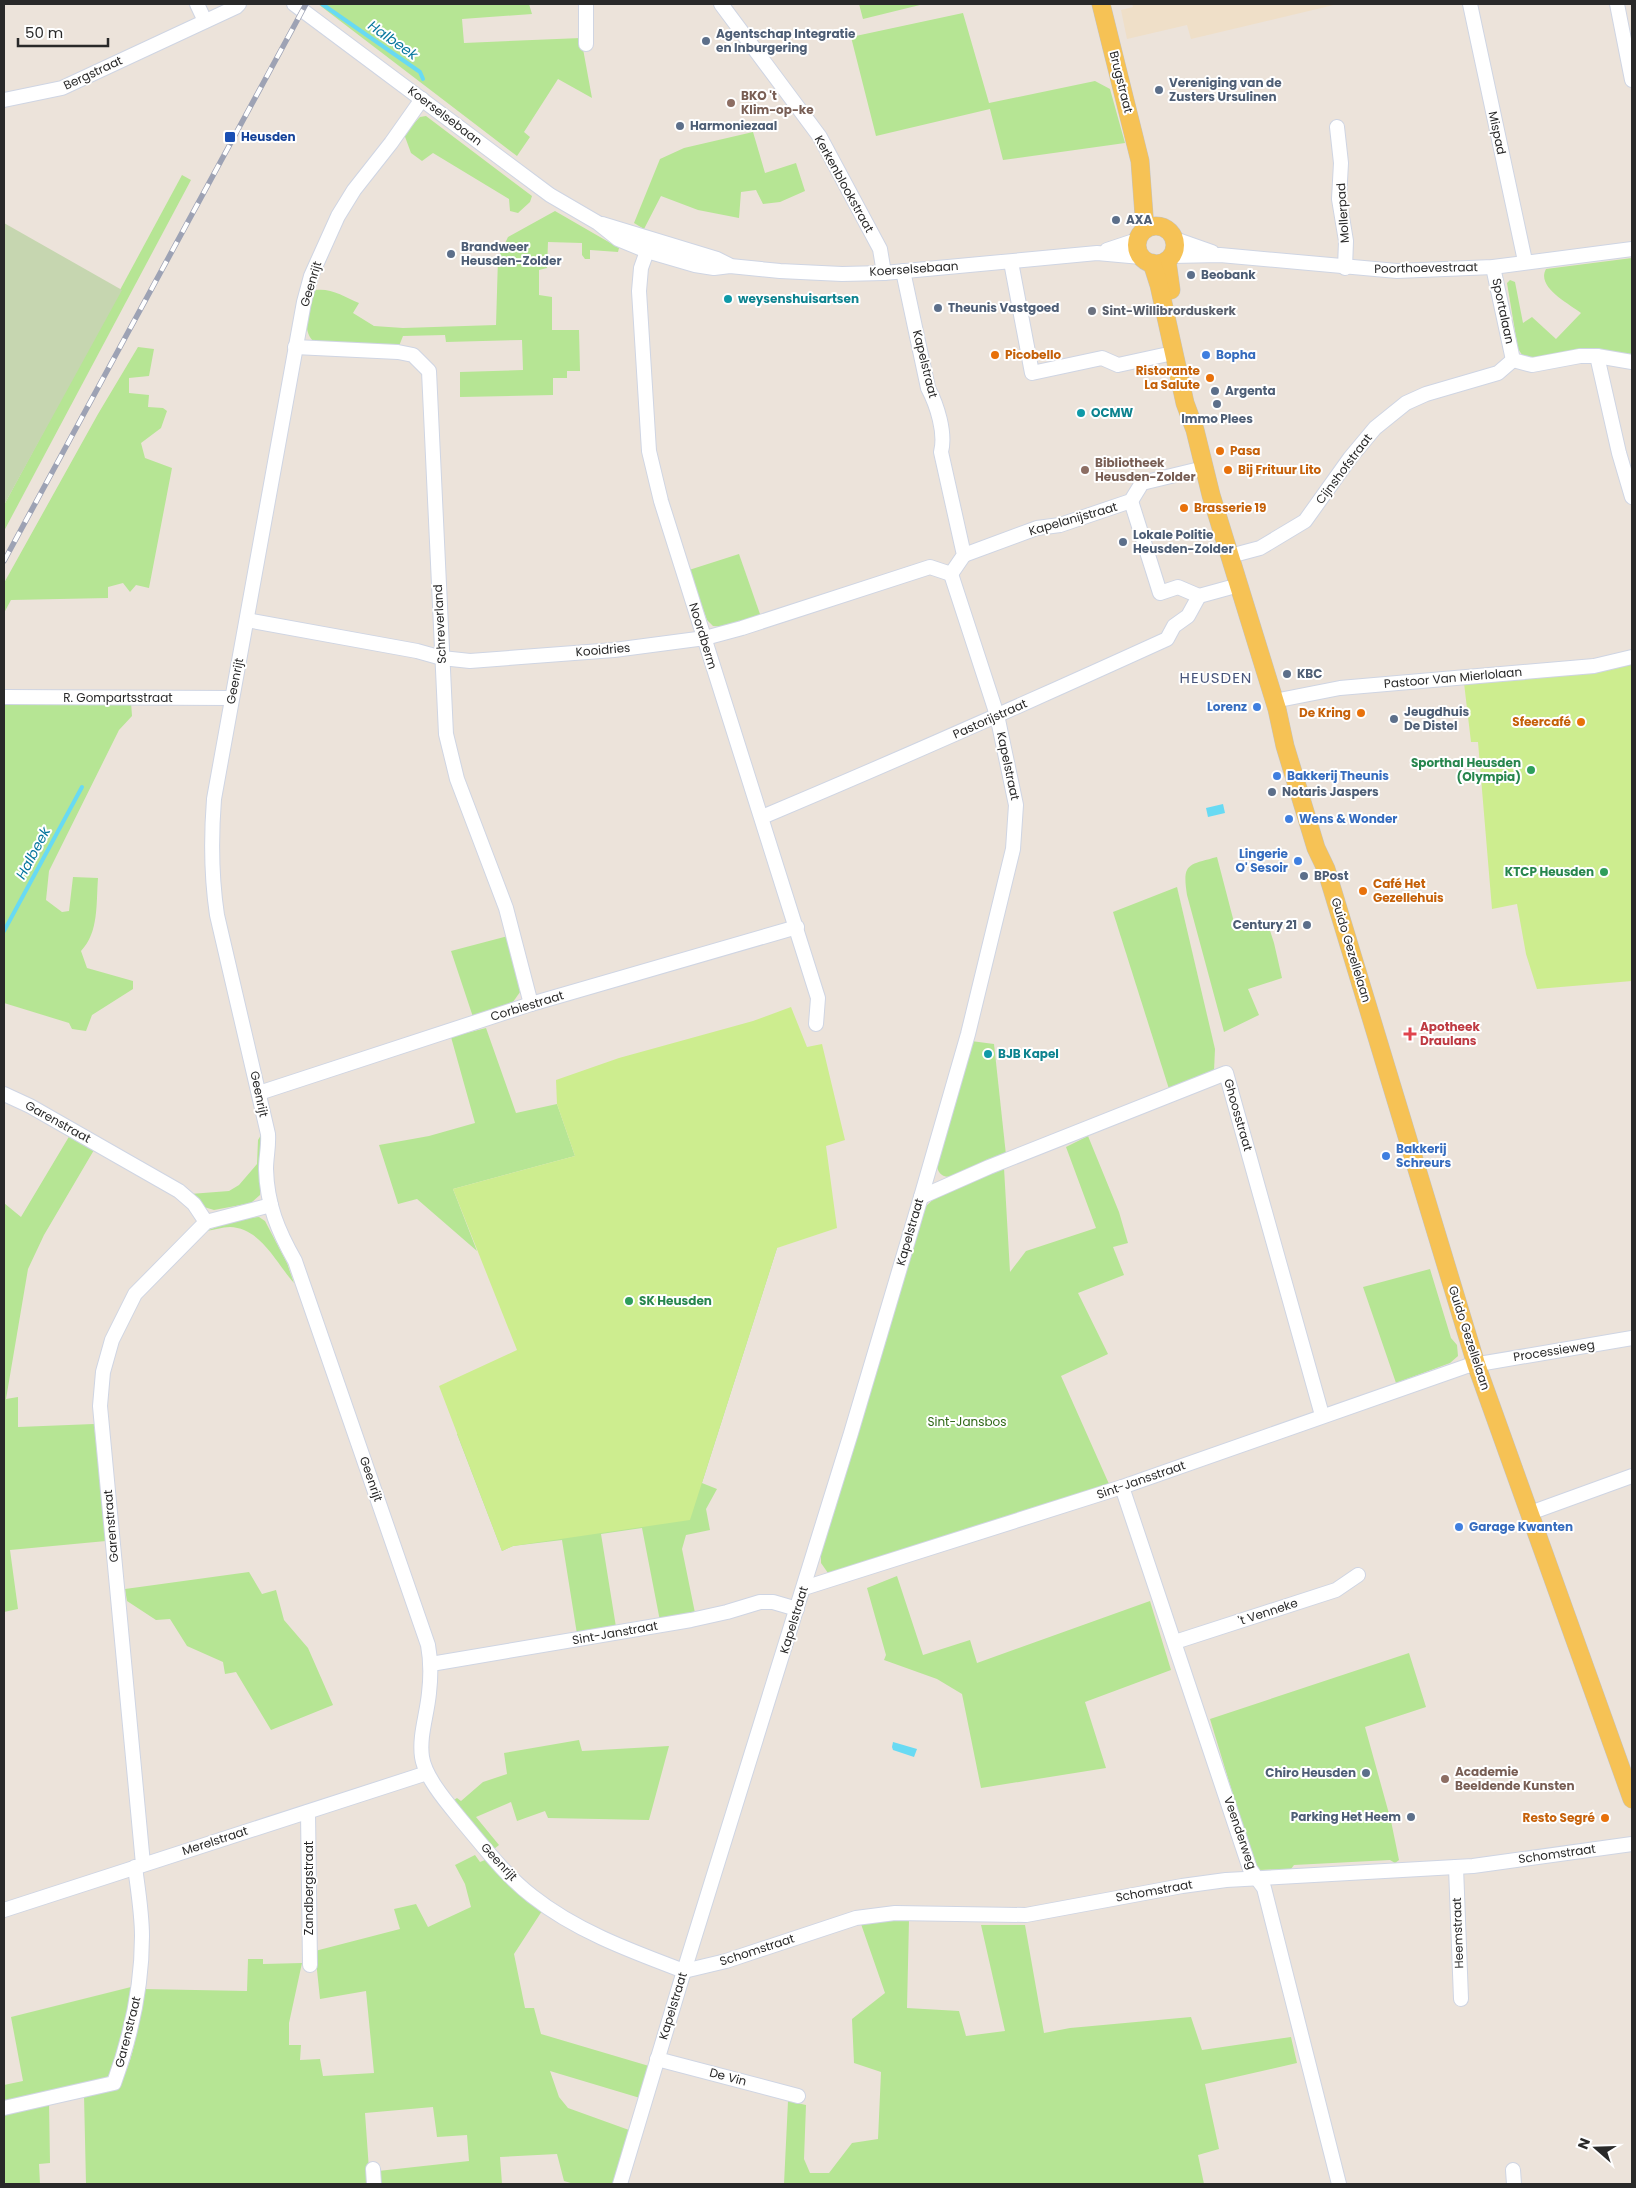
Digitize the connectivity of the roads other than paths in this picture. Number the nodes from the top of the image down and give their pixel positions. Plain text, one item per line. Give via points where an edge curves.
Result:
1 (197, 4) edge
2 (240, 4) edge
3 (294, 4) edge
4 (586, 4) edge
5 (721, 4) edge
6 (1101, 4) edge
7 (1470, 4) edge
8 (1617, 4) edge
9 (205, 21) junction
10 (586, 44) dead end
11 (1632, 80) edge
12 (422, 99) junction
13 (4, 100) edge
14 (1337, 128) dead end
15 (1148, 231) junction
16 (649, 246) junction
17 (1632, 249) edge
18 (1098, 253) junction
19 (1161, 255) junction
20 (1525, 261) junction
21 (1011, 262) junction
22 (1493, 267) junction
23 (1345, 268) junction
24 (903, 270) junction
25 (884, 273) junction
26 (295, 347) junction
27 (1166, 355) junction
28 (1598, 356) junction
29 (1513, 360) junction
30 (1632, 362) edge
31 (1195, 430) junction
32 (1204, 468) junction
33 (1632, 498) edge
34 (1131, 501) junction
35 (964, 555) junction
36 (1230, 556) junction
37 (951, 574) junction
38 (1239, 585) junction
39 (1199, 596) junction
40 (247, 620) junction
41 (705, 638) junction
42 (1632, 656) edge
43 (442, 658) junction
44 (4, 697) edge
45 (231, 698) junction
46 (1276, 705) junction
47 (997, 714) junction
48 (762, 817) junction
49 (797, 927) junction
50 (531, 1004) junction
51 (816, 1024) dead end
52 (259, 1093) junction
53 (4, 1094) edge
54 (921, 1197) junction
55 (271, 1205) junction
56 (206, 1222) junction
57 (1632, 1338) edge
58 (1476, 1364) junction
59 (1322, 1415) junction
60 (1632, 1476) edge
61 (1122, 1487) junction
62 (1530, 1513) junction
63 (1358, 1575) dead end
64 (804, 1588) junction
65 (797, 1609) junction
66 (1175, 1642) junction
67 (431, 1664) junction
68 (427, 1773) junction
69 (1632, 1800) edge
70 (308, 1812) junction
71 (1632, 1844) edge
72 (139, 1866) junction
73 (1456, 1867) junction
74 (1256, 1877) junction
75 (4, 1910) edge
76 (310, 1965) dead end
77 (684, 1971) junction
78 (1461, 1999) dead end
79 (657, 2059) junction
80 (798, 2096) dead end
81 (4, 2108) edge
82 (373, 2169) dead end
83 (1513, 2170) dead end
84 (374, 2184) edge
85 (620, 2184) edge
86 (1339, 2184) edge
87 (1514, 2184) edge

1 - 9 street
2 - 9 street, Bergstraat
3 - 12 street, Koerselsebaan
4 - 10 street
5 - 25 street, Kerkenblookstraat via 820,137 880,249
6 - 15 main road, Brugstraat via 1140,161
7 - 20 street, Mispad
8 - 11 street
9 - 13 street, Bergstraat via 62,88
12 - 16 street, Koerselsebaan via 550,195 598,223 622,229
12 - 26 street, Geenrijt via 338,216 311,276
14 - 23 street, Mollerpad via 1341,163 1340,199 1346,240
15 - 18 street, Koerselsebaan
15 - 19 main road, Brugstraat via 1137,247
15 - 19 main road via 1169,230
16 - 25 street, Koerselsebaan via 717,259 730,266 780,271
16 - 41 street, Noordberm via 641,268 639,291 649,451 661,501
17 - 20 street, Poorthoevestraat
18 - 19 street, Koerselsebaan
18 - 21 street, Koerselsebaan
19 - 23 street, Poorthoevestraat via 1220,254
19 - 27 main road via 1159,285
19 - 31 main road via 1195,401
20 - 22 street, Poorthoevestraat
21 - 24 street, Koerselsebaan
21 - 27 street via 1032,373 1102,358 1118,366
22 - 23 street, Poorthoevestraat via 1397,271
22 - 29 street, Sportalaan
24 - 25 street, Koerselsebaan
24 - 35 street, Kapelstraat via 928,388 934,400 943,443 941,452
26 - 40 street, Geenrijt
26 - 43 street, Schreverland via 398,352 413,355 429,371
27 - 31 main road
28 - 29 street, Sportalaan via 1532,364
28 - 30 street, Sportalaan
28 - 33 street
29 - 36 street, Cijnshofstraat via 1498,372 1406,402 1362,443 1305,521 1260,548
31 - 32 main road, Guido Gezellelaan
32 - 34 street, Kapelanijstraat via 1142,483
32 - 36 main road, Guido Gezellelaan
34 - 35 street, Kapelanijstraat via 1060,525 1037,528
34 - 39 street via 1160,593 1178,587
35 - 37 street
36 - 38 main road, Guido Gezellelaan
37 - 41 street, Kooidries via 930,567
37 - 47 street, Kapelstraat
38 - 39 street
38 - 46 main road, Guido Gezellelaan
39 - 47 street, Pastorijstraat via 1188,616 1174,626 1167,638 1062,688
40 - 43 street, Kooidries
40 - 45 street, Geenrijt
41 - 43 street, Kooidries via 614,650 470,661
41 - 48 street, Noordberm
42 - 46 street, Pastoor Van Mierlolaan via 1594,666 1340,688
43 - 50 street, Schreverland via 446,734 457,779 506,908
44 - 45 street, R. Gompartsstraat
45 - 52 street, Geenrijt via 214,799 210,846 217,914
46 - 58 main road, Guido Gezellelaan via 1285,746 1314,841 1326,869
47 - 48 street, Pastorijstraat
47 - 54 street, Kapelstraat via 1016,805 1012,849 968,1034
48 - 49 street, Noordberm
49 - 50 street, Corbiestraat
49 - 51 street, Noordberm via 818,998
50 - 52 street, Corbiestraat
52 - 55 street, Geenrijt via 268,1134 266,1168
53 - 56 street, Garenstraat via 180,1191
54 - 59 street, Ghoosstraat via 1226,1073
54 - 64 street, Kapelstraat
55 - 56 street
55 - 67 street, Geenrijt via 278,1230 296,1261 425,1636
56 - 72 street, Garenstraat via 134,1294 112,1340 103,1372 100,1406
57 - 58 street, Processieweg
58 - 59 street, Sint-Jansstraat
58 - 62 main road, Guido Gezellelaan
59 - 61 street, Sint-Jansstraat
60 - 62 street
61 - 64 street, Sint-Jansstraat
61 - 66 street, Veenderweg
62 - 69 main road, Guido Gezellelaan
63 - 66 street, 't Venneke via 1336,1590
64 - 65 street, Kapelstraat
65 - 67 street, Sint-Janstraat via 760,1602 691,1620
65 - 77 street, Kapelstraat
66 - 74 street, Veenderweg via 1250,1869
67 - 68 street, Geenrijt via 421,1741
68 - 70 street, Merelstraat
68 - 77 street, Geenrijt via 496,1861 531,1895 568,1922
70 - 72 street, Merelstraat
70 - 76 street, Zandbergstraat
71 - 73 street, Schomstraat
72 - 75 street, Merelstraat
72 - 81 street, Garenstraat via 140,1985 126,2052 114,2083
73 - 74 street, Schomstraat
73 - 78 street, Heemstraat
74 - 77 street, Schomstraat via 1182,1886 1026,1915 895,1913 856,1918 726,1961
74 - 86 street, Veenderweg via 1264,1888
77 - 79 street, Kapelstraat
79 - 80 street, De Vin
79 - 85 street, Kapelstraat
82 - 84 street
83 - 87 street

